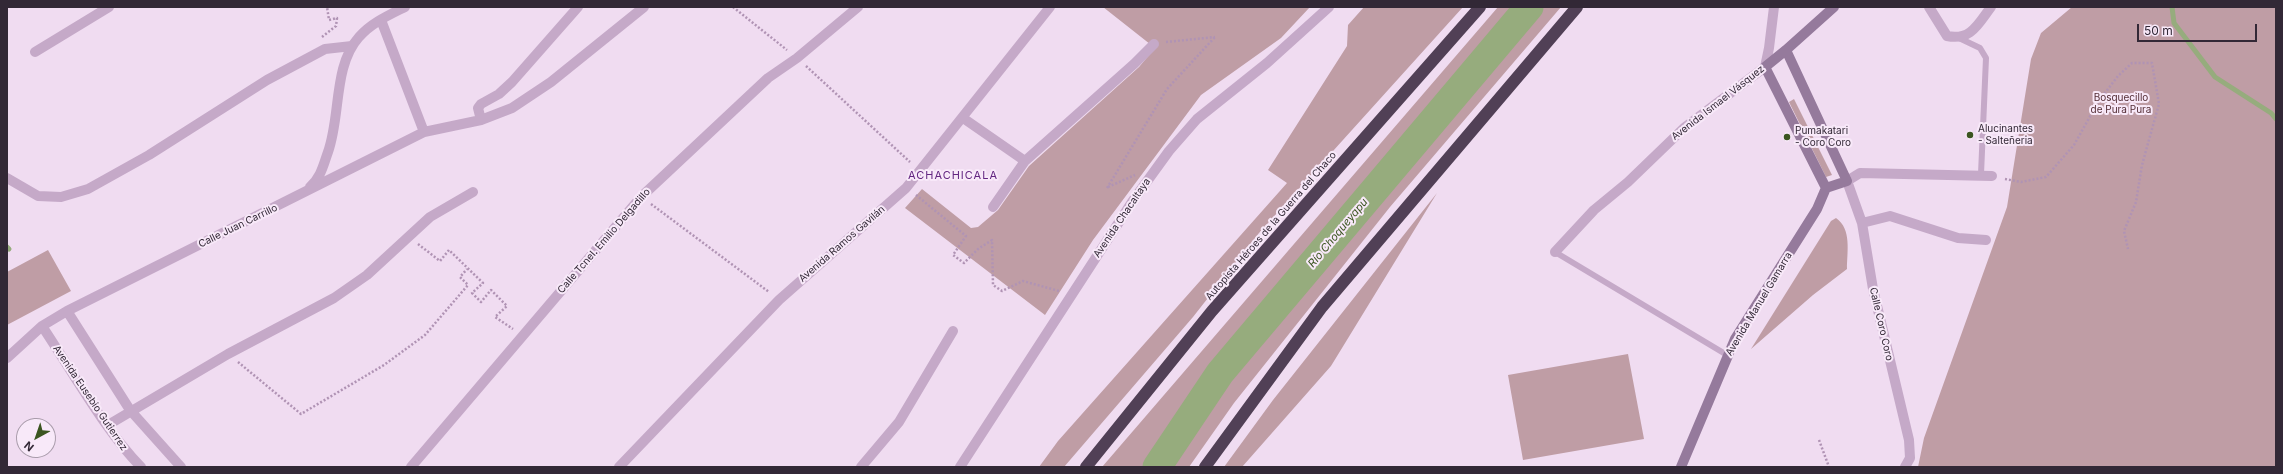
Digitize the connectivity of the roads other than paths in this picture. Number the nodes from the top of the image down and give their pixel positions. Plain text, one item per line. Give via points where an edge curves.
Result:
1 (109, 7) edge
2 (405, 7) edge
3 (578, 7) edge
4 (644, 7) edge
5 (858, 7) edge
6 (1050, 7) edge
7 (1328, 7) edge
8 (1480, 7) edge
9 (1577, 7) edge
10 (1774, 7) edge
11 (1834, 7) edge
12 (1929, 7) edge
13 (1991, 7) edge
14 (381, 20) junction
15 (1959, 38) junction
16 (1154, 44) road end
17 (352, 46) junction
18 (1786, 50) junction
19 (36, 52) dead end
20 (1765, 66) junction
21 (963, 118) junction
22 (481, 120) junction
23 (424, 132) junction
24 (1026, 161) junction
25 (1981, 174) junction
26 (1992, 176) road end
27 (7, 178) edge
28 (1847, 180) junction
29 (1826, 188) junction
30 (473, 192) dead end
31 (303, 194) junction
32 (993, 207) dead end
33 (1862, 223) junction
34 (1986, 240) dead end
35 (1555, 252) joint
36 (67, 311) junction
37 (42, 326) junction
38 (953, 331) dead end
39 (1727, 355) junction
40 (7, 358) edge
41 (130, 410) junction
42 (108, 425) junction
43 (141, 467) edge
44 (181, 467) edge
45 (411, 467) edge
46 (619, 467) edge
47 (861, 467) edge
48 (960, 467) edge
49 (1086, 467) edge
50 (1205, 467) edge
51 (1681, 467) edge
52 (1905, 467) edge

1 - 19 street
2 - 14 street
3 - 22 street via 512,82 499,94 481,104 478,108
4 - 22 street, Calle Juan Carrillo via 551,82 512,108
5 - 45 street, Calle Tcnel. Emilio Delgadillo via 797,58 768,78 641,197
6 - 21 street, Avenida Ramos Gavilán
7 - 48 street, Avenida Chacaltaya via 1273,59 1197,120 1174,145 1132,202
8 - 49 highway, Autopista Héroes de la Guerra del Chaco via 1212,311
9 - 50 highway via 1322,307
10 - 20 street
11 - 18 main road, Avenida Ismael Vásquez
12 - 15 street via 1947,36
13 - 15 street via 1969,34
14 - 17 street
14 - 23 street
15 - 25 lane via 1980,48 1986,58
16 - 24 street
17 - 27 street via 325,49 267,80 129,167 88,189 61,197 38,196
17 - 31 street via 344,63 333,137 319,178
18 - 20 main road, Avenida Ismael Vásquez
18 - 28 main road, Calle Coro Coro
20 - 29 main road
20 - 35 street, Avenida Ismael Vásquez via 1684,128 1628,182 1594,210
21 - 24 street
21 - 46 street, Avenida Ramos Gavilán via 906,188 778,300
22 - 23 street, Calle Juan Carrillo
23 - 31 street, Calle Juan Carrillo
24 - 32 street
25 - 26 street
25 - 28 street via 1860,172
28 - 29 main road
28 - 33 street, Calle Coro Coro
29 - 39 main road, Avenida Manuel Gamarra via 1817,209
30 - 41 street via 430,217 367,275 334,298
31 - 36 street, Calle Juan Carrillo
33 - 34 street via 1890,216 1958,238
33 - 52 street, Calle Coro Coro via 1873,289 1909,440 1910,458
35 - 39 lane
36 - 37 street, Calle Juan Carrillo
36 - 41 street
37 - 40 street, Calle Juan Carrillo
37 - 42 street, Avenida Eusebio Gutierrez
38 - 47 street via 899,422
39 - 51 main road, Avenida Manuel Gamarra
41 - 42 street
41 - 44 street
42 - 43 street, Avenida Eusebio Gutierrez via 128,454

